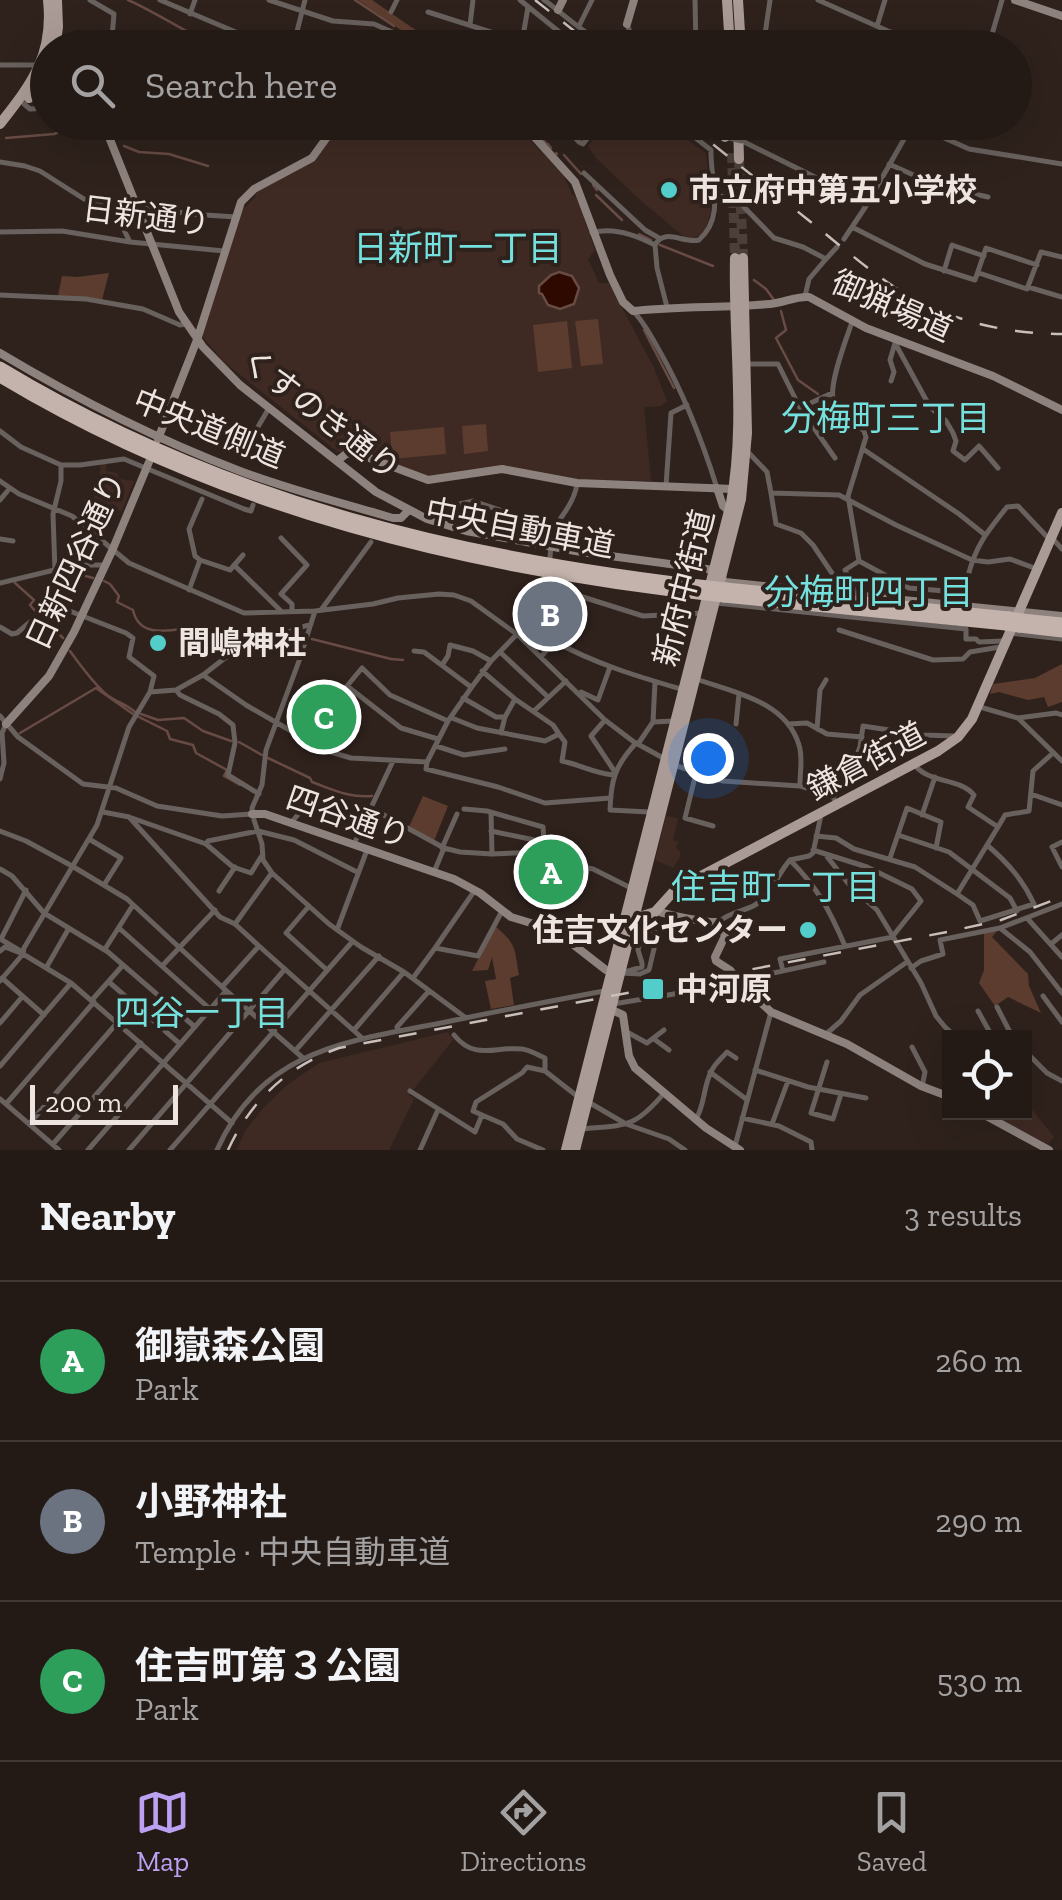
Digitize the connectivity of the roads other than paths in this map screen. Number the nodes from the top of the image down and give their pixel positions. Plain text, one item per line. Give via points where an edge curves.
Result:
1 (48, 0) edge
2 (57, 0) edge
3 (90, 0) edge
4 (160, 0) edge
5 (195, 0) edge
6 (269, 0) edge
7 (305, 0) edge
8 (397, 0) edge
9 (473, 0) edge
10 (520, 0) edge
11 (544, 0) edge
12 (563, 0) edge
13 (592, 0) edge
14 (634, 0) edge
15 (770, 0) edge
16 (818, 0) edge
17 (886, 0) edge
18 (1002, 0) edge
19 (1015, 0) edge
20 (693, 1) edge
21 (732, 1) edge
22 (528, 7) junction
23 (558, 10) junction
24 (302, 11) junction
25 (391, 12) dead end
26 (428, 12) dead end
27 (190, 14) junction
28 (1062, 16) edge
29 (627, 24) junction
30 (470, 25) junction
31 (580, 26) junction
32 (877, 26) junction
33 (53, 30) edge
34 (57, 30) edge
35 (113, 30) edge
36 (230, 30) edge
37 (297, 30) edge
38 (386, 30) edge
39 (483, 30) edge
40 (524, 30) edge
41 (557, 30) edge
42 (585, 30) edge
43 (625, 30) edge
44 (629, 30) edge
45 (695, 30) edge
46 (732, 30) edge
47 (766, 30) edge
48 (886, 30) edge
49 (993, 30) edge
50 (0, 65) edge
51 (30, 66) edge
52 (30, 86) edge
53 (30, 93) edge
54 (24, 104) junction
55 (30, 109) edge
56 (4, 112) edge
57 (0, 124) edge
58 (0, 134) edge
59 (110, 140) edge
60 (325, 140) edge
61 (537, 140) edge
62 (699, 140) edge
63 (738, 140) edge
64 (757, 140) edge
65 (903, 140) edge
66 (950, 140) edge
67 (736, 156) tunnel mouth
68 (0, 162) edge
69 (889, 164) junction
70 (1062, 164) edge
71 (584, 172) dead end
72 (715, 194) junction
73 (988, 196) dead end
74 (136, 205) junction
75 (866, 206) junction
76 (114, 210) junction
77 (236, 216) junction
78 (852, 228) junction
79 (0, 232) edge
80 (594, 232) junction
81 (844, 239) dead end
82 (130, 242) junction
83 (657, 242) junction
84 (152, 244) junction
85 (837, 247) dead end
86 (224, 252) junction
87 (984, 256) junction
88 (1062, 256) edge
89 (739, 258) tunnel mouth
90 (826, 259) junction
91 (1037, 265) junction
92 (944, 272) junction
93 (978, 273) junction
94 (1028, 287) junction
95 (0, 295) edge
96 (805, 296) junction
97 (1062, 297) edge
98 (739, 305) junction
99 (667, 307) junction
100 (633, 311) junction
101 (852, 322) junction
102 (186, 324) junction
103 (197, 340) junction
104 (896, 341) junction
105 (0, 353) edge
106 (746, 364) junction
107 (0, 367) edge
108 (0, 377) edge
109 (891, 381) dead end
110 (832, 393) junction
111 (687, 405) junction
112 (269, 408) junction
113 (800, 408) junction
114 (1062, 410) edge
115 (0, 430) edge
116 (255, 432) dead end
117 (157, 441) junction
118 (863, 449) junction
119 (747, 450) junction
120 (835, 458) dead end
121 (337, 461) junction
122 (61, 465) junction
123 (147, 465) junction
124 (998, 468) dead end
125 (0, 482) edge
126 (577, 483) junction
127 (666, 486) junction
128 (10, 488) junction
129 (717, 488) junction
130 (734, 489) junction
131 (771, 493) junction
132 (202, 499) dead end
133 (848, 499) junction
134 (0, 500) edge
135 (254, 505) dead end
136 (54, 508) junction
137 (408, 511) junction
138 (729, 511) junction
139 (1062, 513) edge
140 (426, 520) junction
141 (984, 534) junction
142 (281, 538) dead end
143 (1050, 538) junction
144 (0, 539) edge
145 (12, 541) dead end
146 (371, 542) dead end
147 (551, 546) junction
148 (1062, 548) edge
149 (112, 550) junction
150 (243, 555) dead end
151 (550, 557) dead end
152 (200, 560) junction
153 (972, 560) junction
154 (859, 561) junction
155 (105, 565) junction
156 (234, 565) junction
157 (1037, 570) junction
158 (56, 573) junction
159 (718, 574) junction
160 (0, 582) edge
161 (189, 590) junction
162 (846, 594) junction
163 (856, 595) junction
164 (716, 603) junction
165 (62, 608) junction
166 (292, 611) junction
167 (318, 611) junction
168 (1019, 611) junction
169 (282, 612) junction
170 (704, 613) junction
171 (82, 615) junction
172 (1062, 620) edge
173 (311, 624) junction
174 (0, 627) edge
175 (839, 630) dead end
176 (518, 635) junction
177 (1062, 635) edge
178 (1006, 640) junction
179 (414, 651) dead end
180 (500, 652) junction
181 (541, 657) junction
182 (491, 661) junction
183 (442, 666) junction
184 (610, 666) junction
185 (482, 672) junction
186 (203, 675) junction
187 (696, 679) junction
188 (826, 680) dead end
189 (566, 681) junction
190 (655, 682) junction
191 (472, 686) junction
192 (574, 689) junction
193 (176, 690) junction
194 (684, 690) junction
195 (150, 692) junction
196 (740, 694) junction
197 (464, 698) junction
198 (548, 698) junction
199 (515, 699) junction
200 (978, 706) junction
201 (534, 711) junction
202 (1062, 714) edge
203 (505, 717) junction
204 (1018, 718) junction
205 (449, 719) junction
206 (3, 720) edge
207 (605, 720) junction
208 (653, 722) junction
209 (676, 722) junction
210 (276, 723) junction
211 (736, 724) dead end
212 (788, 724) junction
213 (817, 729) junction
214 (502, 732) junction
215 (559, 734) junction
216 (862, 737) junction
217 (958, 737) junction
218 (437, 742) junction
219 (637, 744) junction
220 (505, 749) dead end
221 (1053, 752) junction
222 (393, 761) junction
223 (427, 762) junction
224 (670, 762) junction
225 (1062, 762) edge
226 (914, 764) junction
227 (696, 772) junction
228 (614, 774) junction
229 (935, 777) junction
230 (0, 779) edge
231 (800, 786) junction
232 (109, 787) junction
233 (259, 794) junction
234 (314, 794) dead end
235 (1031, 794) junction
236 (611, 798) junction
237 (835, 801) junction
238 (1062, 805) edge
239 (370, 808) junction
240 (464, 809) dead end
241 (103, 812) junction
242 (491, 812) junction
243 (652, 812) junction
244 (821, 813) junction
245 (252, 814) junction
246 (457, 814) dead end
247 (922, 815) junction
248 (129, 817) junction
249 (291, 822) junction
250 (713, 826) dead end
251 (998, 827) junction
252 (0, 831) edge
253 (491, 831) junction
254 (258, 832) junction
255 (898, 835) junction
256 (816, 836) junction
257 (89, 838) junction
258 (544, 842) junction
259 (1062, 842) edge
260 (206, 844) junction
261 (354, 846) junction
262 (987, 846) junction
263 (443, 848) junction
264 (936, 848) junction
265 (367, 850) junction
266 (813, 850) junction
267 (541, 852) junction
268 (492, 854) junction
269 (825, 854) junction
270 (262, 856) junction
271 (890, 858) junction
272 (790, 860) junction
273 (72, 866) junction
274 (1062, 867) edge
275 (235, 868) junction
276 (972, 868) junction
277 (3, 870) edge
278 (272, 872) junction
279 (357, 872) junction
280 (434, 872) junction
281 (0, 882) edge
282 (104, 885) junction
283 (633, 889) junction
284 (26, 890) junction
285 (476, 890) junction
286 (219, 891) dead end
287 (957, 894) junction
288 (1062, 904) edge
289 (133, 905) junction
290 (309, 906) junction
291 (214, 910) junction
292 (656, 910) junction
293 (502, 911) junction
294 (1016, 911) junction
295 (44, 912) junction
296 (1027, 918) junction
297 (630, 921) junction
298 (719, 922) junction
299 (235, 924) junction
300 (69, 928) junction
301 (119, 928) junction
302 (1000, 928) junction
303 (337, 930) junction
304 (1062, 935) edge
305 (892, 937) junction
306 (1, 938) edge
307 (353, 941) junction
308 (1050, 944) junction
309 (259, 946) junction
310 (845, 946) junction
311 (179, 947) junction
312 (435, 948) junction
313 (104, 950) junction
314 (0, 951) edge
315 (23, 953) junction
316 (379, 956) junction
317 (1062, 956) edge
318 (640, 958) junction
319 (652, 959) junction
320 (824, 962) dead end
321 (123, 965) junction
322 (909, 965) junction
323 (162, 966) junction
324 (46, 968) junction
325 (285, 969) junction
326 (327, 970) junction
327 (787, 970) junction
328 (404, 972) junction
329 (617, 972) junction
330 (412, 978) junction
331 (1, 980) edge
332 (737, 980) junction
333 (71, 982) junction
334 (109, 982) junction
335 (224, 989) junction
336 (308, 990) junction
337 (429, 990) junction
338 (608, 990) junction
339 (1062, 994) edge
340 (1043, 996) dead end
341 (22, 997) junction
342 (93, 1002) junction
343 (612, 1007) junction
344 (996, 1007) dead end
345 (210, 1009) junction
346 (331, 1010) junction
347 (250, 1011) junction
348 (978, 1011) dead end
349 (772, 1012) junction
350 (44, 1015) junction
351 (466, 1018) junction
352 (117, 1022) junction
353 (1062, 1022) edge
354 (0, 1023) edge
355 (195, 1027) junction
356 (354, 1030) junction
357 (664, 1030) dead end
358 (949, 1030) edge
359 (988, 1030) edge
360 (1009, 1030) edge
361 (272, 1031) junction
362 (398, 1031) junction
363 (627, 1032) junction
364 (454, 1034) dead end
365 (826, 1034) junction
366 (362, 1038) junction
367 (654, 1039) junction
368 (140, 1043) junction
369 (180, 1044) junction
370 (669, 1050) dead end
371 (296, 1051) junction
372 (912, 1051) dead end
373 (304, 1058) junction
374 (736, 1058) dead end
375 (1032, 1058) edge
376 (826, 1062) dead end
377 (164, 1063) junction
378 (0, 1066) edge
379 (545, 1070) junction
380 (754, 1070) junction
381 (710, 1072) junction
382 (1062, 1080) edge
383 (788, 1081) junction
384 (187, 1083) junction
385 (922, 1086) junction
386 (819, 1089) junction
387 (410, 1092) dead end
388 (665, 1092) junction
389 (942, 1093) edge
390 (841, 1094) junction
391 (0, 1098) edge
392 (746, 1098) junction
393 (866, 1098) dead end
394 (583, 1100) junction
395 (210, 1103) junction
396 (6, 1104) junction
397 (438, 1111) junction
398 (482, 1115) junction
399 (742, 1118) junction
400 (696, 1120) junction
401 (994, 1120) edge
402 (232, 1122) junction
403 (29, 1124) junction
404 (626, 1124) junction
405 (772, 1124) junction
406 (580, 1129) junction
407 (52, 1144) junction
408 (737, 1148) edge
409 (59, 1150) edge
410 (88, 1150) edge
411 (129, 1150) edge
412 (170, 1150) edge
413 (214, 1150) edge
414 (420, 1150) edge
415 (543, 1150) edge
416 (566, 1150) edge
417 (575, 1150) edge
418 (685, 1150) edge
419 (812, 1150) edge
420 (1049, 1150) edge

1 - 33 main road
2 - 34 main road
3 - 35 street via 114,14
4 - 27 street
5 - 27 street
6 - 24 street
7 - 24 street
8 - 25 street
9 - 30 street
10 - 22 street
11 - 23 street
12 - 23 street
13 - 31 street
14 - 29 street
15 - 47 street
16 - 32 street
17 - 32 street
18 - 49 street
19 - 28 street
20 - 45 street
21 - 46 main road
22 - 40 street
22 - 41 street
23 - 31 street
24 - 37 street
24 - 38 street
26 - 30 street
27 - 36 street
29 - 43 street
29 - 44 street
30 - 39 street
31 - 42 street
32 - 48 street
50 - 51 street
52 - 56 main road
53 - 54 main road
54 - 55 street
54 - 58 main road
56 - 57 main road
59 - 74 street, くすのき通り
60 - 77 street, 日新通り via 312,158 248,193
61 - 80 street via 573,179
62 - 72 street via 712,150
63 - 67 main road
64 - 75 street
65 - 69 street
66 - 70 street
68 - 76 street via 40,171
69 - 73 street via 938,186
69 - 75 street
71 - 83 street
72 - 83 street via 711,226 700,240 665,236
72 - 90 street via 740,202 774,238
74 - 76 street
74 - 77 street
74 - 84 street, くすのき通り
75 - 78 street
76 - 82 street
77 - 86 street, 日新通り
78 - 81 street
78 - 92 street
79 - 82 street, 日新通り via 62,231
80 - 83 street
80 - 100 street via 620,296
82 - 84 street, 日新通り
83 - 99 street
84 - 86 street, 日新通り
84 - 102 street, くすのき通り
85 - 90 street
86 - 103 street
87 - 91 street via 986,248
87 - 92 street via 952,245
87 - 93 street
88 - 91 street via 1041,252
89 - 98 main road, 新府中街道
90 - 96 street
91 - 94 street
92 - 93 street via 975,280
93 - 94 street
94 - 97 street
95 - 102 street via 86,299
96 - 98 street, 御猟場道
96 - 101 street, 御猟場道
98 - 99 street, 御猟場道
98 - 106 main road, 新府中街道
98 - 130 main road, 新府中街道
99 - 100 street, 御猟場道
100 - 111 street
101 - 104 street, 御猟場道
101 - 110 street
102 - 103 street, くすのき通り
103 - 112 street, くすのき通り
103 - 117 street
104 - 109 street
104 - 114 street, 御猟場道
104 - 124 street via 930,407 953,433 953,450 965,460 979,446
105 - 117 street, 中央道側道
106 - 113 street via 778,364
106 - 119 main road, 新府中街道
107 - 172 highway, 中央自動車道, bridge via 198,467 402,533 632,577
108 - 177 highway, 中央自動車道, bridge via 194,474 400,541 543,572
110 - 113 street
110 - 118 street via 864,431
111 - 127 street via 670,413
111 - 129 street
112 - 116 street
112 - 121 street, くすのき通り
113 - 120 street
115 - 122 street
117 - 137 street, 中央道側道 via 261,482 382,518
118 - 133 street
118 - 141 street
119 - 131 street via 766,472
119 - 159 main road, 新府中街道 via 741,499
121 - 126 street via 353,453 428,480 502,469
121 - 137 street, くすのき通り
122 - 123 street via 124,459
122 - 136 street
123 - 135 street via 244,509
123 - 149 street, 日新四谷通り
125 - 128 street
126 - 127 street
126 - 140 street via 553,528 473,501
127 - 129 street
128 - 134 street
128 - 136 street
129 - 130 street
129 - 138 street
130 - 138 main road, 新府中街道
131 - 133 street
131 - 162 street via 776,524 814,545
132 - 152 street via 189,528
133 - 153 street
133 - 154 street
136 - 149 street
136 - 158 street
137 - 140 street, くすのき通り
138 - 159 main road, 新府中街道
139 - 143 main road, 鎌倉街道
140 - 147 street, くすのき通り
141 - 143 street via 1007,507 1018,506
141 - 153 street
142 - 166 street via 307,565 282,594
143 - 148 street
143 - 157 main road, 鎌倉街道
144 - 145 street
146 - 167 street
147 - 151 street
147 - 159 street, くすのき通り
149 - 155 street, 日新四谷通り
149 - 161 street
150 - 156 street
152 - 156 street via 230,570
152 - 161 street
153 - 154 street via 968,576 954,577 946,592 908,588
153 - 157 street via 1010,559
154 - 163 street via 845,570
155 - 158 street
155 - 171 street, 日新四谷通り
156 - 169 street
157 - 168 main road, 鎌倉街道
158 - 160 street
158 - 165 street
159 - 162 street via 726,582
159 - 164 main road, 新府中街道
159 - 170 main road, 新府中街道
161 - 169 street via 244,613
162 - 163 street
163 - 168 street
164 - 178 street via 966,629 966,639
164 - 187 main road, 新府中街道
165 - 171 street
165 - 174 street via 42,612 17,633
166 - 167 street
166 - 169 street
167 - 173 street
167 - 176 street via 454,595
168 - 172 street
168 - 178 main road, 鎌倉街道
170 - 176 street via 643,616 549,584 536,586
170 - 194 main road, 新府中街道
171 - 195 street via 132,638 128,655 154,676
171 - 206 street, 日新四谷通り via 49,676
173 - 186 street via 246,646
173 - 210 street
175 - 178 street via 933,660 962,659
176 - 180 street
176 - 181 street
177 - 178 street
178 - 200 main road, 鎌倉街道
179 - 183 street
180 - 182 street
180 - 198 street
181 - 184 street via 554,641
181 - 189 street
182 - 183 street via 450,645
182 - 185 street
183 - 191 street
184 - 190 street
184 - 192 street via 598,700
185 - 191 street
185 - 199 street
186 - 193 street
186 - 210 street
187 - 196 street
187 - 224 main road, 新府中街道
188 - 213 street
189 - 192 street
189 - 198 street
190 - 194 street
190 - 208 street
191 - 197 street
192 - 207 street
193 - 195 street
193 - 233 street via 234,725 228,775
194 - 209 main road, 新府中街道
195 - 232 street via 129,727
196 - 211 street
196 - 212 street via 758,699
197 - 203 street
197 - 205 street
198 - 201 street
199 - 201 street
199 - 203 street
200 - 204 street
200 - 217 main road, 鎌倉街道
201 - 215 street
202 - 204 street
203 - 214 street
204 - 221 street
205 - 214 street
205 - 218 street
205 - 218 street via 390,694 362,668 347,686 401,728
206 - 230 street
206 - 232 street, 四谷通り via 83,784
207 - 219 street
207 - 228 street via 591,736
208 - 209 street
208 - 219 street
209 - 224 main road, 新府中街道
210 - 222 street via 324,750
210 - 233 street
212 - 213 street
212 - 231 street via 800,753
213 - 216 street
214 - 215 street via 546,741
215 - 228 street via 565,742 562,762
216 - 217 street via 866,725
216 - 237 street
217 - 226 main road, 鎌倉街道
218 - 220 street via 464,755
218 - 223 street
219 - 224 street
219 - 228 street
221 - 225 street
221 - 235 street via 1034,771
222 - 223 street
222 - 239 street
223 - 236 street via 426,769 545,802
224 - 227 street
224 - 243 main road, 新府中街道
224 - 297 main road, 新府中街道
226 - 229 street
226 - 237 main road, 鎌倉街道
227 - 231 street via 744,784
227 - 250 street via 685,818
228 - 236 street
229 - 247 street
229 - 251 street via 972,791 968,807
231 - 237 street
232 - 241 street
232 - 245 street, 四谷通り via 157,806
233 - 245 street
234 - 249 street
235 - 238 street
235 - 251 street via 1029,811 1006,814
236 - 243 street via 610,810
237 - 244 main road, 鎌倉街道
239 - 261 street
239 - 263 street
240 - 242 street
241 - 248 street
241 - 257 street
242 - 253 street
242 - 258 street via 543,827
243 - 283 main road, 新府中街道
244 - 256 street
244 - 292 main road, 鎌倉街道 via 684,884
245 - 249 street, 四谷通り
245 - 254 street
246 - 263 street
247 - 255 street via 907,808
247 - 264 street via 941,822
248 - 260 street
248 - 291 street
249 - 261 street, 四谷通り
251 - 262 street
252 - 273 street
253 - 258 street
253 - 268 street
254 - 260 street
254 - 270 street
254 - 279 street via 294,840
255 - 264 street
255 - 271 street
256 - 266 street
256 - 271 street
257 - 273 street
257 - 282 street via 121,858
258 - 267 street
259 - 274 street via 1052,847
260 - 275 street
261 - 265 street, 四谷通り
262 - 276 street
262 - 294 street via 1007,862 1034,904
263 - 268 street
263 - 280 street
264 - 276 street
265 - 279 street
265 - 280 street, 四谷通り
266 - 269 street
266 - 272 street
267 - 268 street
267 - 283 street
269 - 305 street via 877,910
269 - 305 street via 912,888 921,902
270 - 275 street via 251,873
270 - 278 street
271 - 287 street
272 - 298 street via 765,897
272 - 310 street via 817,889
273 - 282 street
273 - 295 street
275 - 286 street
276 - 287 street
276 - 294 street via 1010,898
277 - 281 street
277 - 284 street
278 - 290 street
278 - 299 street
279 - 303 street
280 - 285 street, 四谷通り
282 - 289 street
283 - 297 main road, 新府中街道
284 - 295 street
284 - 306 street
285 - 293 street, 四谷通り
285 - 312 street
287 - 294 street via 980,920
288 - 296 street
289 - 301 street
289 - 311 street
290 - 303 street
290 - 326 street via 286,933
291 - 299 street
291 - 311 street
292 - 297 main road, 鎌倉街道
292 - 298 street
293 - 312 street via 478,956
293 - 329 street, 四谷通り via 562,934
295 - 300 street
295 - 315 street
296 - 302 street
296 - 308 street
297 - 329 main road
298 - 332 street via 725,936 716,961
299 - 309 street
300 - 313 street
300 - 324 street
301 - 313 street
301 - 323 street
302 - 322 street via 940,940 944,954
302 - 339 street via 1030,952
303 - 307 street
304 - 308 street
305 - 310 street
305 - 322 street
306 - 315 street
307 - 316 street
307 - 326 street
308 - 317 street
309 - 325 street
309 - 335 street
310 - 327 street via 780,959
311 - 323 street
311 - 335 street
312 - 330 street
313 - 321 street
314 - 315 street via 5,946
315 - 324 street
315 - 331 street
316 - 328 street
316 - 346 street
318 - 319 street
318 - 319 street via 648,930 657,936
318 - 329 street via 640,969
319 - 329 street via 646,972
320 - 327 street
321 - 334 street
321 - 355 street
322 - 358 street
322 - 365 street via 860,995
323 - 345 street
324 - 333 street
325 - 336 street
325 - 347 street
326 - 336 street
327 - 332 street
328 - 330 street
328 - 356 street
329 - 338 main road
329 - 343 main road
330 - 337 street
331 - 341 street
332 - 343 street
332 - 349 street
333 - 342 street
333 - 350 street
334 - 342 street
334 - 369 street
335 - 345 street
335 - 347 street
336 - 346 street
336 - 361 street
337 - 351 street
337 - 362 street
338 - 351 street
338 - 394 main road
340 - 353 street
341 - 350 street
341 - 354 street
342 - 352 street
342 - 396 street
343 - 363 street
343 - 394 main road
344 - 360 street
345 - 355 street
346 - 356 street
346 - 371 street
347 - 361 street
347 - 384 street
348 - 359 street
349 - 365 street
349 - 380 street
350 - 378 street
351 - 362 street
352 - 368 street
352 - 403 street
355 - 369 street
356 - 366 street
357 - 367 street
361 - 371 street
361 - 395 street
362 - 366 street
363 - 367 street via 646,1043
363 - 388 street via 633,1065
364 - 379 street via 478,1051 525,1049 545,1058
365 - 385 street
366 - 373 street
367 - 370 street
368 - 377 street
368 - 407 street
369 - 377 street
371 - 373 street
372 - 385 street via 925,1072
373 - 402 street via 261,1087
374 - 381 street via 727,1052
375 - 382 street
376 - 386 street
377 - 384 street
377 - 410 street
379 - 394 street
379 - 398 street via 526,1067 476,1102 473,1110
380 - 383 street
380 - 392 street
381 - 392 street
381 - 400 street
383 - 386 street
383 - 405 street
384 - 395 street
384 - 411 street
385 - 389 street
386 - 390 street
386 - 390 street via 810,1113 832,1119
387 - 397 street
388 - 400 street
388 - 404 street
390 - 393 street
391 - 396 street
392 - 399 street
394 - 404 street
394 - 406 main road
394 - 416 main road
395 - 402 street
395 - 412 street
396 - 403 street
397 - 398 street via 475,1132
397 - 414 street
398 - 415 street
399 - 405 street
399 - 408 street
400 - 408 street
401 - 420 street
402 - 413 street
403 - 407 street
404 - 406 street
404 - 418 street
405 - 419 street via 811,1142
406 - 417 main road
407 - 409 street

